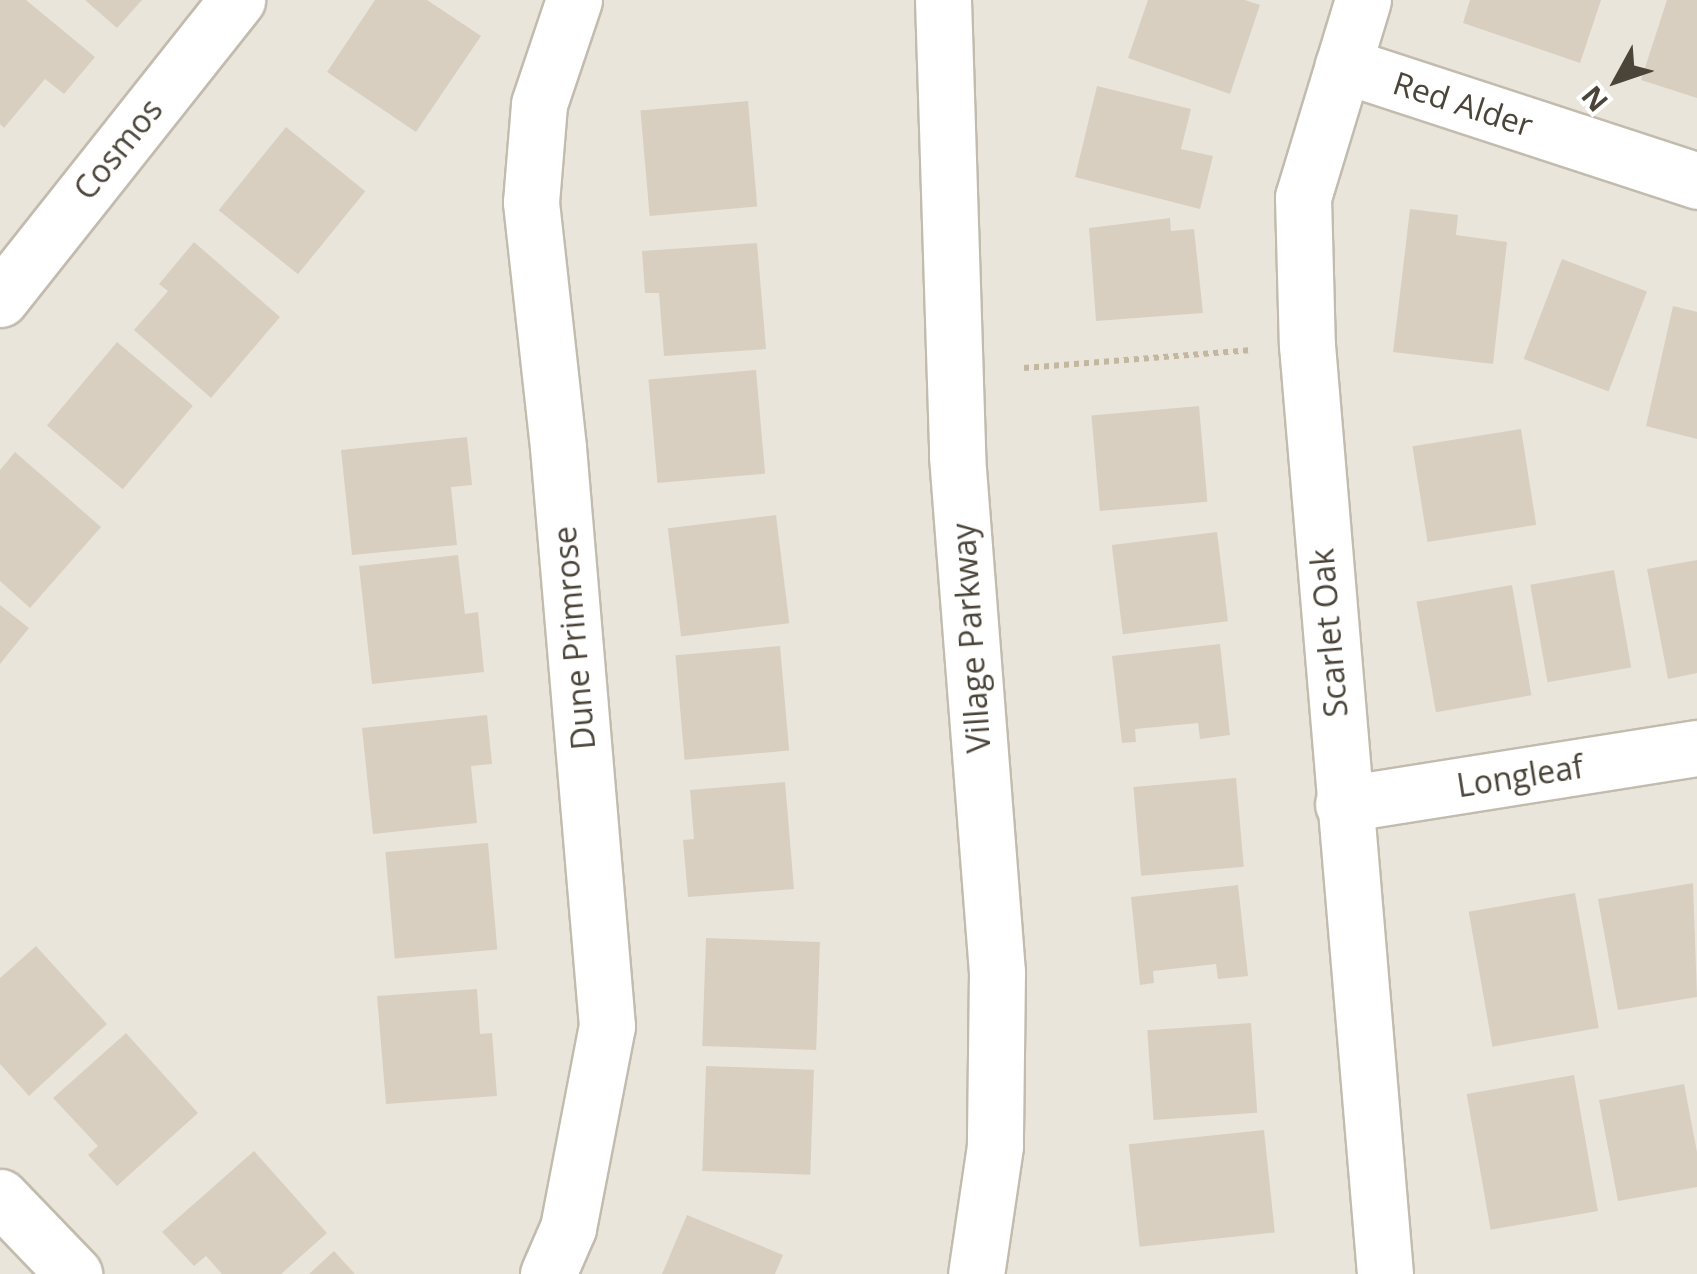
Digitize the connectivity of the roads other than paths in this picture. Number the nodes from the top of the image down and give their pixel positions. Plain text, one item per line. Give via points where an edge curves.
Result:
1 (237, 0) edge
2 (574, 0) edge
3 (943, 0) edge
4 (1363, 0) edge
5 (1344, 65) junction
6 (1697, 182) edge
7 (0, 298) edge
8 (1697, 748) edge
9 (1343, 804) junction
10 (0, 1197) edge
11 (74, 1274) edge
12 (548, 1274) edge
13 (976, 1274) edge
14 (1385, 1274) edge

1 - 7 street, Cosmos
2 - 12 street, Dune Primrose via 539,104 531,202 607,1026 568,1228
3 - 13 street, Village Parkway via 957,456 997,972 995,1146
4 - 5 street, Scarlet Oak
5 - 6 street, Red Alder
5 - 9 street, Scarlet Oak via 1303,197 1306,346
8 - 9 street, Longleaf
9 - 14 street, Scarlet Oak
10 - 11 street

